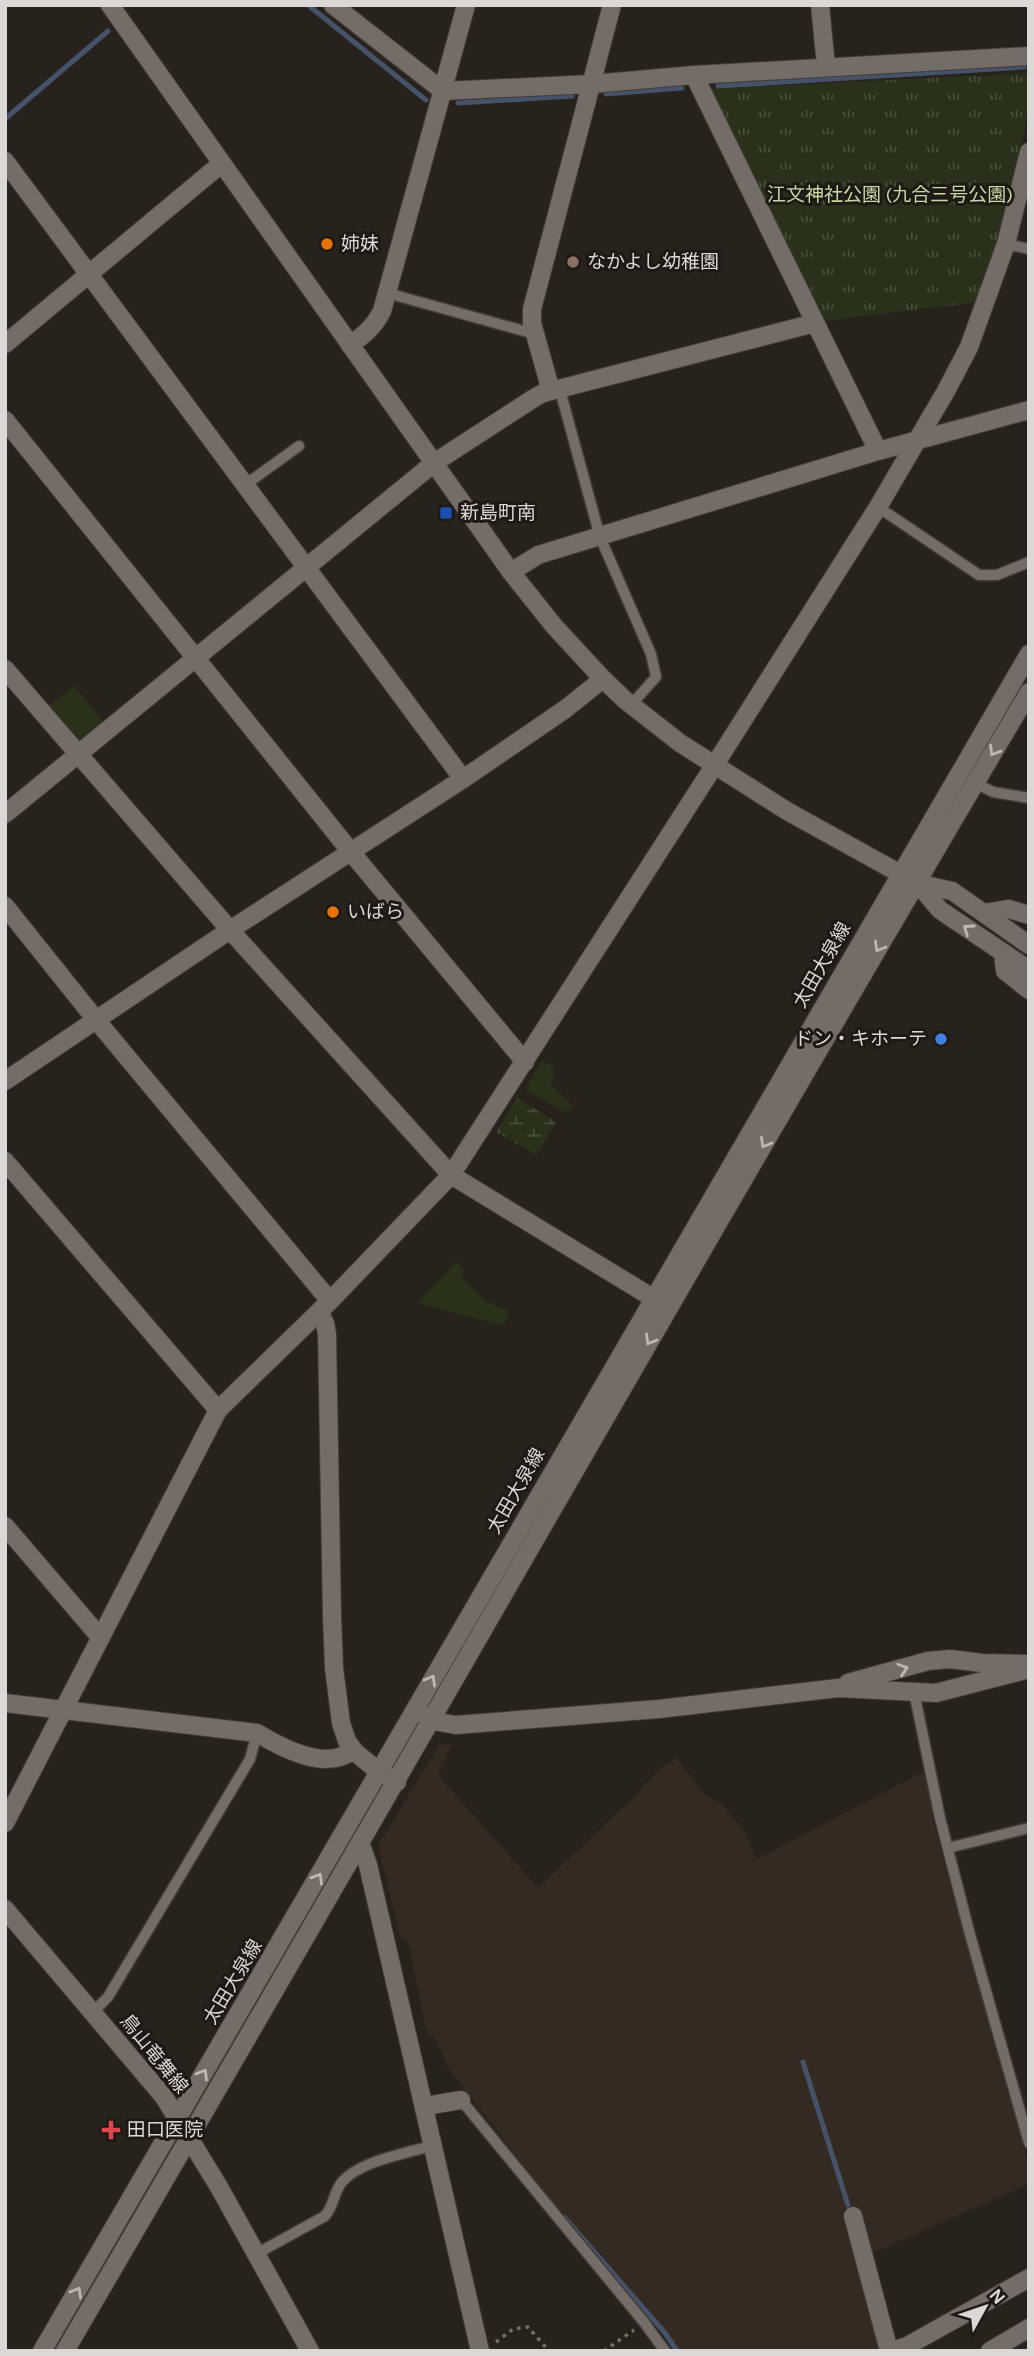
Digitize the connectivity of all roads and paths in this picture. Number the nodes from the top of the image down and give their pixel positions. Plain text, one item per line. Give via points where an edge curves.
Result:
1 (110, 5) edge
2 (333, 5) edge
3 (466, 5) edge
4 (612, 5) edge
5 (820, 5) edge
6 (1029, 56) edge
7 (826, 66) junction
8 (694, 75) junction
9 (592, 84) junction
10 (443, 91) junction
11 (1029, 152) edge
12 (5, 161) edge
13 (221, 164) junction
14 (1006, 244) junction
15 (1029, 249) edge
16 (89, 274) junction
17 (387, 293) junction
18 (815, 323) junction
19 (535, 334) junction
20 (5, 344) edge
21 (350, 345) junction
22 (555, 391) junction
23 (1029, 410) edge
24 (5, 420) edge
25 (915, 442) junction
26 (299, 446) dead end
27 (878, 451) junction
28 (434, 463) junction
29 (245, 485) junction
30 (878, 507) junction
31 (600, 537) junction
32 (1029, 562) edge
33 (306, 567) junction
34 (512, 572) junction
35 (1029, 654) edge
36 (196, 658) junction
37 (5, 669) edge
38 (603, 679) junction
39 (1029, 692) edge
40 (631, 705) junction
41 (78, 754) junction
42 (714, 766) junction
43 (463, 779) junction
44 (975, 783) junction
45 (1029, 798) edge
46 (5, 814) edge
47 (351, 852) junction
48 (900, 873) junction
49 (917, 883) junction
50 (5, 906) edge
51 (984, 913) junction
52 (1029, 915) edge
53 (230, 930) junction
54 (1029, 944) edge
55 (1003, 953) junction
56 (1029, 970) edge
57 (1029, 990) edge
58 (97, 1021) junction
59 (525, 1062) junction
60 (5, 1081) edge
61 (5, 1161) edge
62 (451, 1175) junction
63 (653, 1298) junction
64 (325, 1306) junction
65 (668, 1308) junction
66 (218, 1410) junction
67 (7, 1532) edge
68 (100, 1637) junction
69 (1029, 1667) edge
70 (838, 1688) junction
71 (914, 1692) junction
72 (5, 1703) edge
73 (64, 1709) junction
74 (414, 1710) junction
75 (433, 1721) junction
76 (257, 1733) junction
77 (353, 1750) junction
78 (378, 1771) junction
79 (397, 1782) junction
80 (5, 1823) edge
81 (1029, 1828) edge
82 (361, 1845) junction
83 (948, 1848) junction
84 (5, 1909) edge
85 (92, 2013) junction
86 (461, 2100) joint
87 (425, 2106) junction
88 (177, 2118) junction
89 (190, 2139) junction
90 (1029, 2143) edge
91 (434, 2145) junction
92 (853, 2216) dead end
93 (256, 2254) junction
94 (1029, 2278) edge
95 (644, 2323) junction
96 (1029, 2328) edge
97 (488, 2347) edge
98 (42, 2351) edge
99 (65, 2351) edge
100 (310, 2351) edge
101 (549, 2351) edge
102 (604, 2351) edge
103 (665, 2351) edge
104 (890, 2351) edge
105 (990, 2351) edge

1 - 13 street
2 - 10 street
3 - 10 street
4 - 9 street
5 - 7 street
6 - 7 street
7 - 8 street
8 - 9 street
8 - 18 street
9 - 10 street
9 - 19 street via 532,309
10 - 17 street
11 - 14 street
12 - 16 street
13 - 16 street
13 - 21 street
14 - 15 lane
14 - 25 street via 969,347
16 - 20 street
16 - 29 street
17 - 19 lane
17 - 21 street via 376,323
18 - 22 street
18 - 27 street
19 - 22 street
21 - 28 street
22 - 28 street via 534,398
22 - 31 lane
23 - 25 street
24 - 36 street
25 - 27 street
25 - 30 street
26 - 29 lane
27 - 31 street
28 - 33 street
28 - 34 street
29 - 33 street
30 - 32 lane via 979,575 997,575
30 - 42 street
31 - 34 street via 538,555
31 - 40 lane via 656,677
33 - 36 street
33 - 43 street
34 - 38 street
35 - 48 street, 太田大泉線
36 - 41 street
36 - 47 street
37 - 41 street
38 - 40 street
38 - 43 street
39 -> 44 street
40 - 42 street
41 - 46 street
41 - 53 street
42 - 48 street
42 - 59 street
43 - 47 street
44 - 45 lane via 993,792
44 - 49 street
47 - 53 street
47 - 59 street
48 - 49 street
48 - 63 street, 太田大泉線
49 - 51 street via 952,891
55 -> 49 street via 940,910
49 -> 65 street
50 - 58 street
51 - 52 street via 1009,909
51 - 54 street
53 - 58 street
53 - 62 street
55 - 56 street
55 - 57 street via 1004,971
58 - 60 street
58 - 64 street
59 - 62 street
61 - 66 street
62 - 63 street
62 - 64 street
63 - 65 street
74 -> 63 street, 太田大泉線
64 - 66 street
64 - 77 street via 334,1668 343,1732
65 -> 75 street
66 - 68 street
67 - 68 street
68 - 73 street
70 -> 69 street via 928,1661
69 - 71 street via 958,1689
70 - 71 street
70 - 75 street via 646,1710 457,1725
71 - 83 lane
72 - 73 street
73 - 76 street
73 - 80 street
74 - 75 street
74 - 78 street, 太田大泉線
75 - 79 street
76 - 77 street via 284,1750 314,1756 340,1758
76 - 85 lane via 250,1759 108,1997
77 - 78 street
78 - 79 street
88 -> 78 street, 太田大泉線
79 - 82 street
81 - 83 lane
82 - 87 street
82 - 89 street
83 - 90 lane
84 - 85 street, 鳥山竜舞線
85 - 88 street, 鳥山竜舞線
86 - 87 street
86 - 95 lane
87 - 91 street
88 - 89 street, 鳥山竜舞線
98 -> 88 street, 太田大泉線
89 - 93 street, 鳥山竜舞線
89 - 99 street
91 - 93 lane via 353,2173 338,2188 334,2206 325,2216
91 - 97 street
92 - 104 street
93 - 100 street, 鳥山竜舞線
94 - 104 street
95 - 102 path
95 - 103 lane
96 - 105 street
97 - 101 path via 513,2329 528,2327

